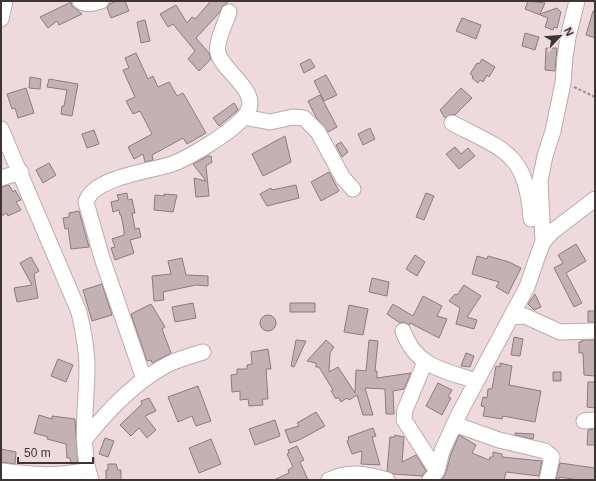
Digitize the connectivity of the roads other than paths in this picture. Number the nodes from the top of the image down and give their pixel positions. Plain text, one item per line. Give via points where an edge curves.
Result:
1 (5, 1) edge
2 (80, 1) edge
3 (101, 1) edge
4 (578, 1) edge
5 (229, 12) dead end
6 (1, 19) edge
7 (244, 117) junction
8 (452, 123) dead end
9 (1, 129) edge
10 (21, 172) junction
11 (1, 178) edge
12 (353, 189) dead end
13 (595, 199) edge
14 (541, 248) junction
15 (511, 317) junction
16 (403, 331) dead end
17 (595, 331) edge
18 (203, 352) dead end
19 (425, 362) junction
20 (144, 379) junction
21 (476, 381) junction
22 (454, 424) junction
23 (85, 439) junction
24 (1, 471) edge
25 (89, 475) edge
26 (433, 475) edge
27 (329, 480) edge
28 (387, 480) edge
29 (547, 480) edge

1 - 6 street
2 - 3 street via 84,4
4 - 14 street via 564,57 563,83 540,180
5 - 7 street via 217,52 224,66 244,86 249,95 249,105
7 - 12 street via 270,122 293,117 304,118 318,132 343,178
7 - 20 street via 189,156 172,164 121,177 97,188 87,197 86,202 102,258
8 - 14 street via 505,151 522,171 528,186 533,237
9 - 10 street
10 - 11 street
10 - 23 street via 79,312 87,366
13 - 14 street via 553,231
14 - 15 street via 527,287
15 - 17 street via 525,316 560,332
15 - 21 street
16 - 19 street via 412,350
18 - 20 street via 174,362
19 - 21 street
19 - 26 street via 404,410 404,420
20 - 23 street via 105,414
21 - 22 street
22 - 26 street
22 - 29 street via 499,440 545,451 552,457
23 - 25 street
24 - 25 street via 46,476
27 - 28 street via 355,473

